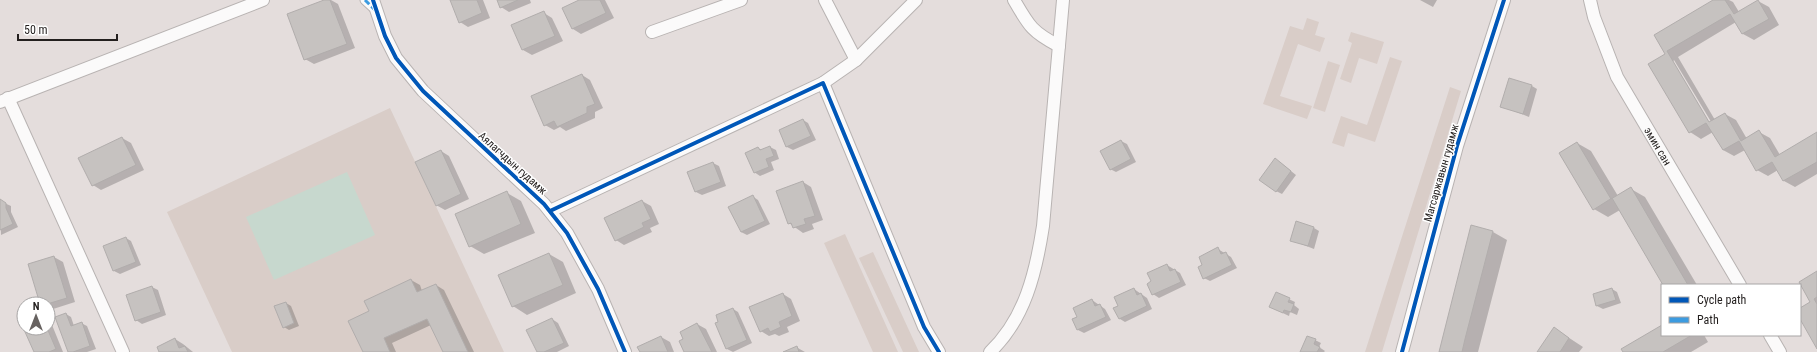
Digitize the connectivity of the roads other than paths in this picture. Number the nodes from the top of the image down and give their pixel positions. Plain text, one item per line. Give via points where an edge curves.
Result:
1 (263, 0) edge
2 (365, 0) edge
3 (373, 0) edge
4 (741, 0) edge
5 (824, 0) edge
6 (916, 0) edge
7 (1014, 0) edge
8 (1026, 0) edge
9 (1063, 0) edge
10 (1504, 0) edge
11 (1590, 0) edge
12 (377, 12) junction
13 (1021, 13) junction
14 (652, 32) dead end
15 (1059, 46) junction
16 (856, 60) junction
17 (823, 83) junction
18 (4, 100) edge
19 (550, 212) junction
20 (1739, 284) edge
21 (1771, 336) edge
22 (123, 352) edge
23 (626, 352) edge
24 (939, 352) edge
25 (990, 352) edge
26 (1402, 352) edge
27 (1780, 352) edge

1 - 18 street
2 - 12 street
3 - 12 street, Аялагчдын гудамж
4 - 14 street
5 - 16 street
6 - 16 street
7 - 13 street
8 - 13 street
9 - 15 street
10 - 26 street, Магсаржавын гудамж via 1457,146
11 - 20 street, эмин сан via 1617,77
12 - 19 street, Аялагчдын гудамж via 396,58 422,91
13 - 15 street via 1038,35
15 - 25 street via 1042,226 1035,267 1020,311 1007,333
16 - 17 street
17 - 19 street
17 - 24 street via 924,327
18 - 22 street
19 - 23 street, Аялагчдын гудамж via 567,233 598,289
21 - 27 street

